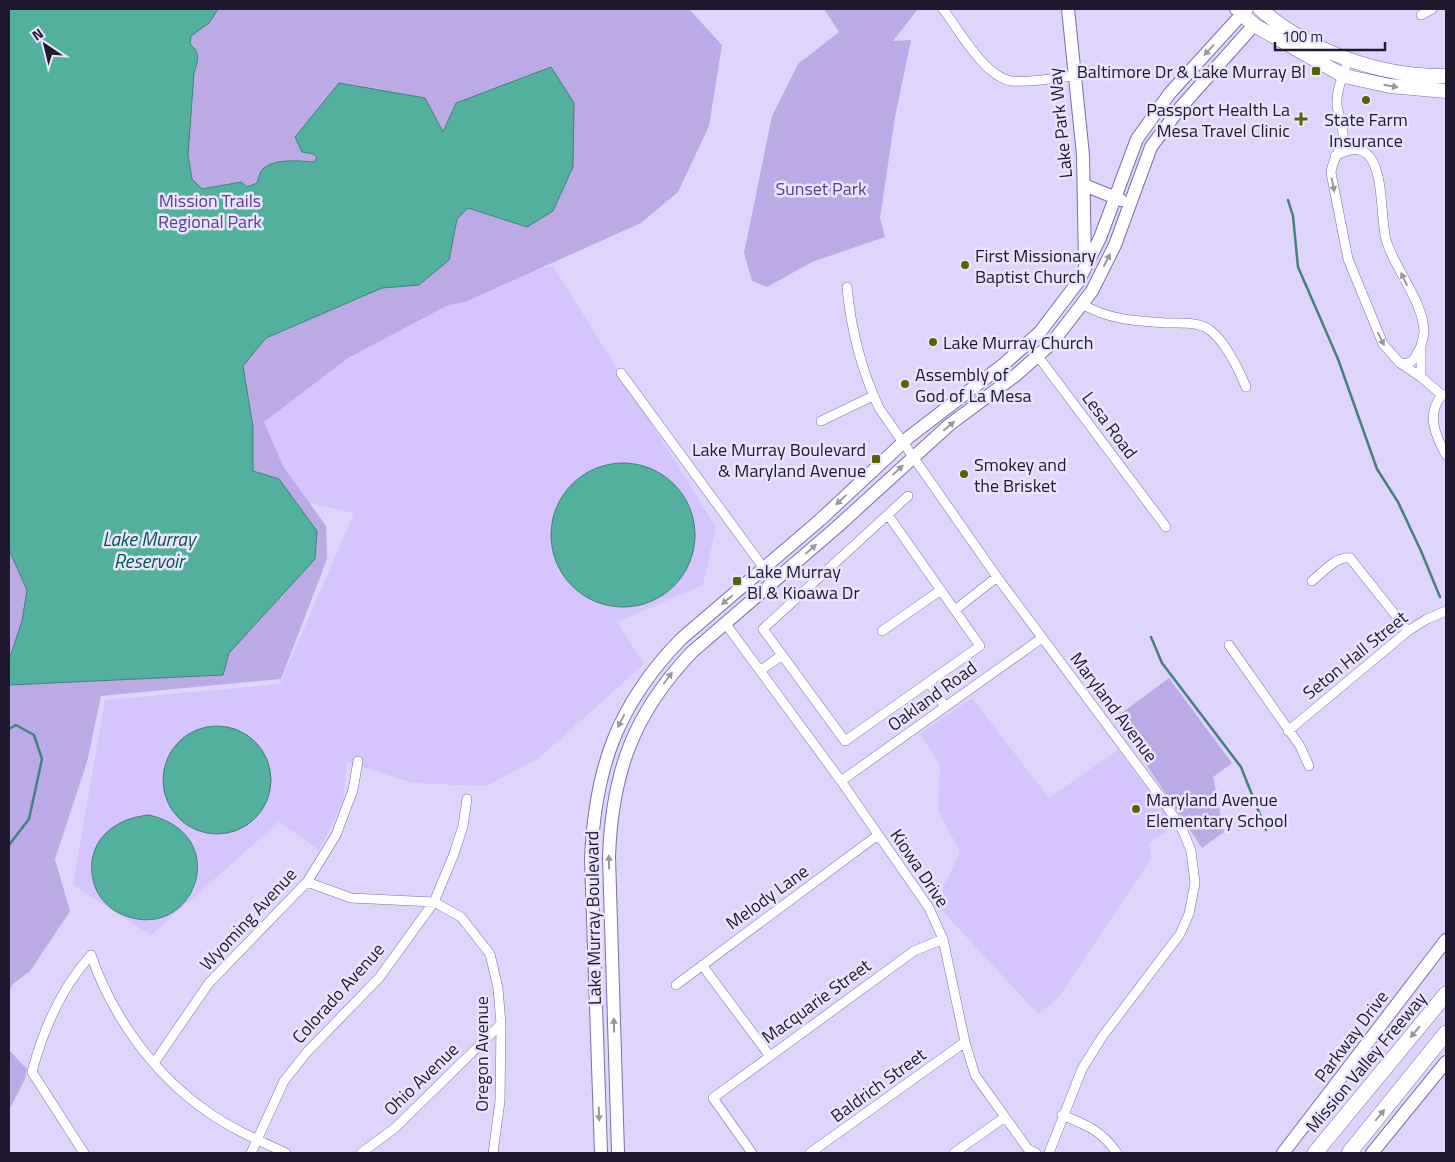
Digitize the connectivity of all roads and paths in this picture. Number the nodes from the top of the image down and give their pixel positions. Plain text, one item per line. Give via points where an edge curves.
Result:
1 (943, 9) edge
2 (1068, 9) edge
3 (1432, 9) edge
4 (1241, 10) edge
5 (1264, 10) edge
6 (1421, 15) dead end
7 (1254, 25) junction
8 (1348, 59) junction
9 (1073, 76) junction
10 (1344, 76) junction
11 (1446, 76) edge
12 (1446, 92) edge
13 (1344, 139) junction
14 (1361, 152) junction
15 (1335, 156) junction
16 (1084, 185) junction
17 (1114, 197) junction
18 (1129, 203) junction
19 (1085, 266) junction
20 (847, 288) dead end
21 (1082, 304) junction
22 (1028, 343) junction
23 (1422, 346) junction
24 (1038, 356) junction
25 (1400, 363) junction
26 (621, 373) dead end
27 (1421, 376) junction
28 (1246, 387) dead end
29 (1444, 394) edge
30 (873, 396) junction
31 (821, 421) dead end
32 (903, 443) junction
33 (1446, 455) edge
34 (912, 457) junction
35 (908, 496) dead end
36 (888, 515) junction
37 (1166, 527) dead end
38 (764, 569) junction
39 (997, 577) junction
40 (1312, 580) dead end
41 (774, 582) junction
42 (941, 590) junction
43 (955, 610) junction
44 (1446, 611) edge
45 (725, 624) junction
46 (882, 631) dead end
47 (1408, 631) junction
48 (1042, 638) junction
49 (1229, 645) dead end
50 (782, 655) junction
51 (760, 671) junction
52 (929, 682) junction
53 (945, 707) junction
54 (1288, 731) junction
55 (358, 761) dead end
56 (1309, 766) dead end
57 (840, 781) junction
58 (467, 798) dead end
59 (878, 835) junction
60 (307, 882) junction
61 (434, 902) junction
62 (943, 939) junction
63 (1446, 940) edge
64 (702, 966) junction
65 (676, 984) dead end
66 (1446, 994) edge
67 (501, 1024) junction
68 (1446, 1033) edge
69 (965, 1042) junction
70 (769, 1055) junction
71 (1446, 1062) edge
72 (154, 1063) junction
73 (615, 1074) junction
74 (598, 1075) junction
75 (1062, 1115) junction
76 (1005, 1117) junction
77 (257, 1140) junction
78 (84, 1153) edge
79 (251, 1153) edge
80 (286, 1153) edge
81 (361, 1153) edge
82 (493, 1153) edge
83 (601, 1153) edge
84 (618, 1153) edge
85 (752, 1153) edge
86 (810, 1153) edge
87 (954, 1153) edge
88 (1036, 1153) edge
89 (1049, 1153) edge
90 (1117, 1153) edge
91 (1283, 1153) edge
92 (1315, 1153) edge
93 (1349, 1153) edge
94 (1372, 1153) edge

1 - 9 street via 986,68 998,76 1018,81
2 - 9 main road, Lake Park Way
3 - 6 street
4 - 7 main road
4 -> 17 main road, Lake Murray Boulevard via 1151,118 1137,139
5 - 7 main road, Lake Murray Boulevard
5 - 8 main road via 1321,48
7 - 10 main road
7 - 18 main road, Lake Murray Boulevard via 1166,125 1151,147
8 - 10 street
8 - 11 main road via 1392,72
9 - 16 main road, Lake Park Way
10 -> 12 main road via 1390,86
10 - 13 street via 1338,87 1337,104
13 - 14 street
13 - 15 street
14 - 15 street via 1346,151
23 -> 14 street via 1424,331 1420,314 1386,242 1380,178 1374,163
15 -> 25 street via 1331,173 1348,259 1383,344
16 - 17 main road, Lake Park Way
16 - 19 main road
17 - 18 main road, Lake Park Way
17 - 19 main road, Lake Murray Boulevard via 1100,238
21 -> 18 main road, Lake Murray Boulevard via 1115,245
19 - 22 main road, Lake Murray Boulevard via 1059,308
20 - 30 street, Maryland Avenue via 856,343
21 - 24 main road, Lake Murray Boulevard
21 - 28 street via 1128,321 1191,323 1205,328 1232,358
22 - 24 street, Lesa Road
22 - 32 main road, Lake Murray Boulevard
23 - 25 street via 1413,362
23 - 27 street
34 -> 24 main road, Lake Murray Boulevard
24 - 37 street, Lesa Road
25 - 27 street
26 - 38 street
27 - 29 street
29 - 33 street via 1435,403 1433,422
30 - 31 street
30 - 32 street, Maryland Avenue
32 - 34 street, Maryland Avenue
32 -> 38 main road, Lake Murray Boulevard
34 - 39 street, Maryland Avenue
41 -> 34 main road, Lake Murray Boulevard
35 - 36 street
36 - 42 street
36 - 50 street via 763,630
38 - 41 street
38 -> 74 main road, Lake Murray Boulevard via 663,658 634,696 606,757 593,821 591,859
39 - 43 street
39 - 48 street, Maryland Avenue
40 - 47 street via 1337,561 1350,558
41 - 45 main road, Lake Murray Boulevard
42 - 43 street
42 - 46 street
43 - 52 street via 980,646
44 - 47 street, Seton Hall Street
45 - 51 street, Kiowa Drive
73 -> 45 main road, Lake Murray Boulevard via 609,857 610,824 623,762 641,720 664,684 692,652
47 - 54 street, Seton Hall Street
48 - 53 street, Oakland Road
48 - 75 street, Maryland Avenue via 1160,796 1188,841 1195,872 1193,904 1180,934 1102,1037 1082,1069
49 - 54 street
50 - 51 street
50 - 52 street via 845,741
51 - 57 street, Kiowa Drive
52 - 53 street
53 - 57 street, Oakland Road
54 - 56 street
55 - 60 street, Wyoming Avenue via 353,790 336,835
57 - 59 street, Kiowa Drive
58 - 61 street, Colorado Avenue via 463,826
59 - 62 street, Kiowa Drive via 916,887
59 - 64 street, Melody Lane
60 - 61 street, Oregon Avenue via 351,898
60 - 72 street, Wyoming Avenue via 209,983
61 - 67 street, Oregon Avenue via 461,917 490,954 498,988
61 - 77 street, Colorado Avenue via 379,978 307,1052 284,1082
62 - 69 street, Kiowa Drive
62 - 70 street, Macquarie Street via 914,951
63 - 91 main road, Parkway Drive
64 - 65 street, Melody Lane
64 - 70 street
66 -> 92 highway, Mission Valley Freeway
67 - 81 street, Ohio Avenue via 395,1128
67 - 82 street, Oregon Avenue via 500,1101
93 -> 68 highway
69 - 76 street, Kiowa Drive via 975,1075
69 - 86 street, Baldrich Street
70 - 85 street, Macquarie Street via 713,1098
71 - 94 main road
72 - 77 street via 207,1112
72 - 78 street via 124,1026 100,982 91,954 74,974 56,1008 32,1072
73 - 74 main road
73 - 84 main road, Lake Murray Boulevard
74 -> 83 main road, Lake Murray Boulevard
75 - 89 street, Maryland Avenue
75 - 90 street via 1107,1138
76 - 87 street
76 - 88 street, Kiowa Drive via 1028,1149
77 - 79 street, Colorado Avenue
77 - 80 street

